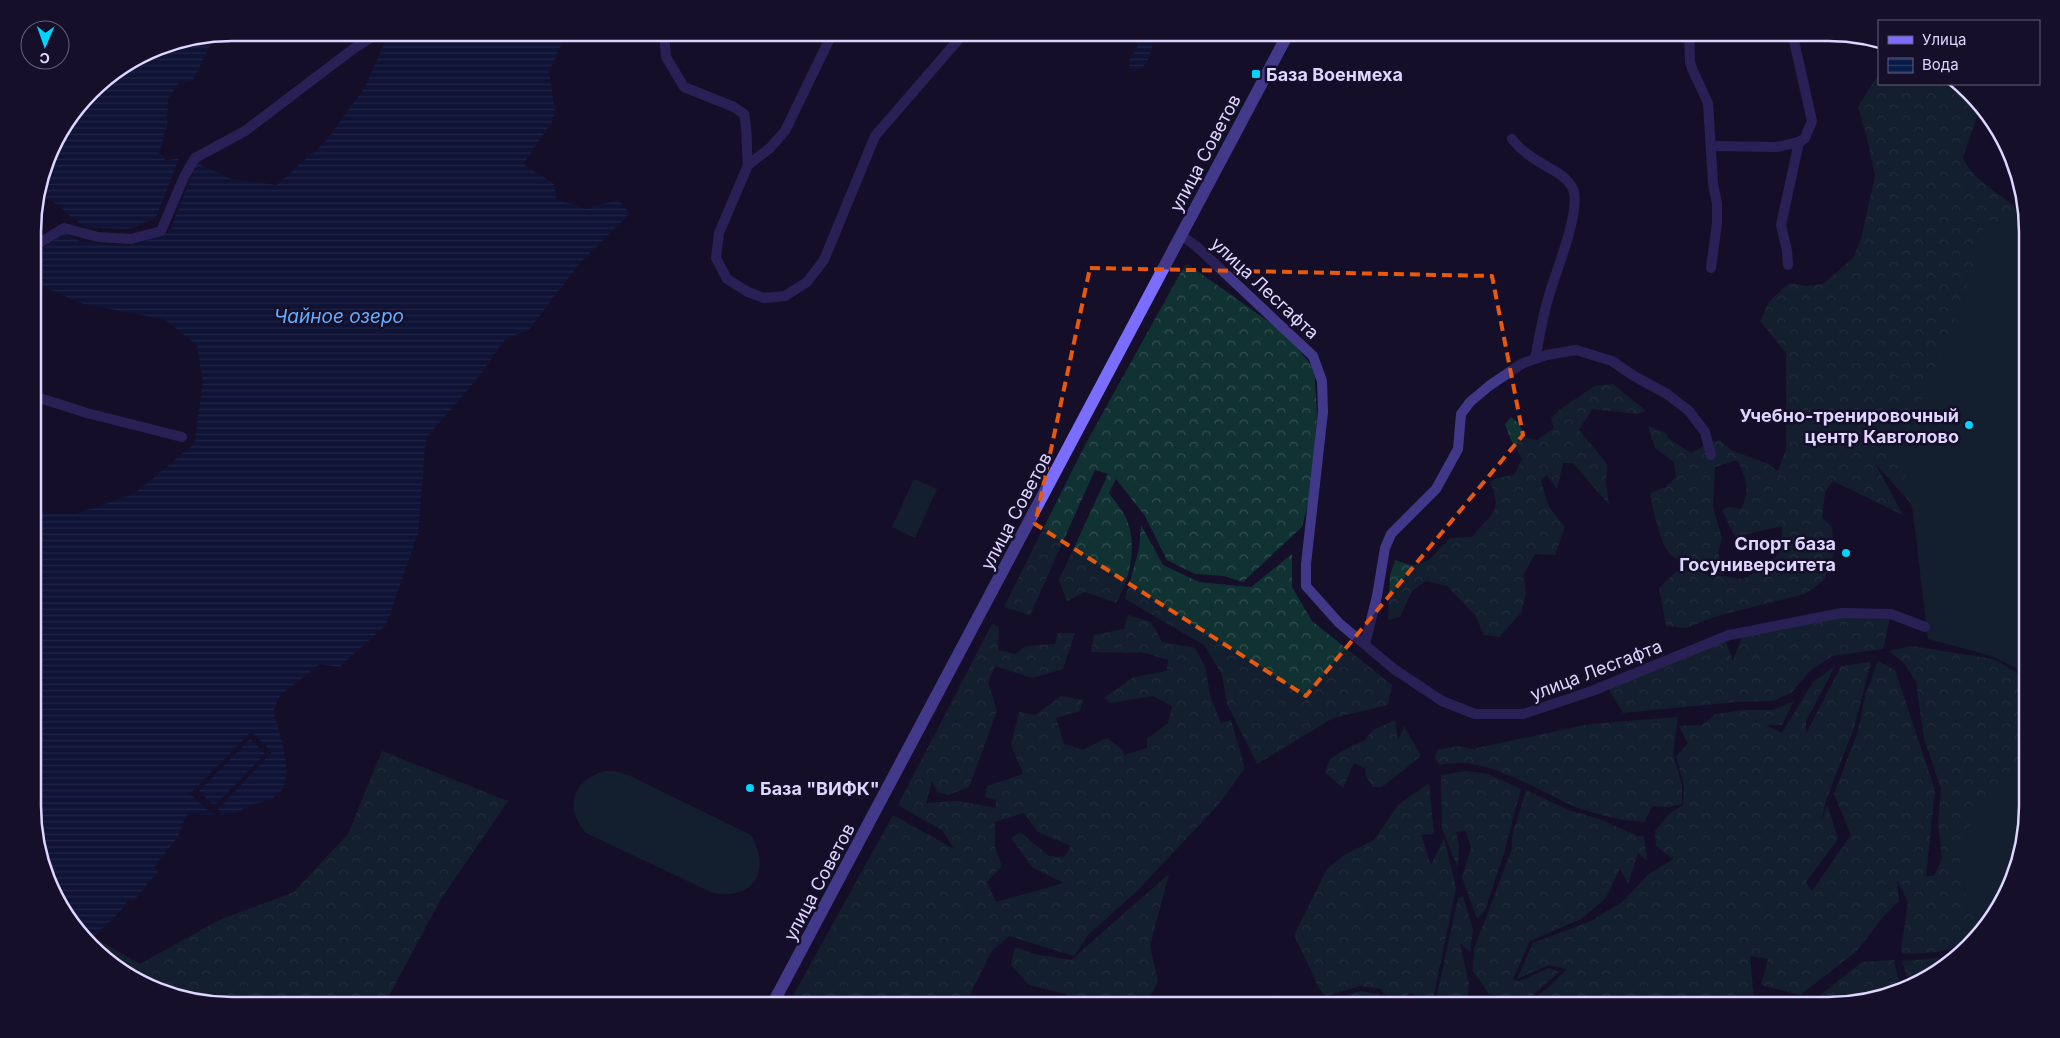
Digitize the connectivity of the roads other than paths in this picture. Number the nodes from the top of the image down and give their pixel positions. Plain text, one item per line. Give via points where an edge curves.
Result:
1 (365, 41) edge
2 (665, 41) edge
3 (829, 41) edge
4 (957, 41) edge
5 (1284, 41) edge
6 (1689, 41) edge
7 (1794, 41) edge
8 (1512, 139) dead end
9 (1799, 142) junction
10 (1712, 146) junction
11 (748, 165) junction
12 (1182, 236) junction
13 (41, 242) edge
14 (1788, 265) dead end
15 (1711, 268) dead end
16 (1535, 359) junction
17 (41, 399) edge
18 (182, 437) dead end
19 (1711, 455) dead end
20 (1925, 627) dead end
21 (1365, 644) junction
22 (776, 997) edge

1 - 13 street via 244,130 195,158 161,230 131,239 98,237 64,228
2 - 11 street via 666,57 684,87 744,114 748,128
3 - 11 street via 785,131
4 - 11 street via 875,136 824,260 807,282 785,296 764,298 748,292 727,279 716,258 719,233
5 - 12 main road, улица Советов
6 - 10 street via 1690,62 1708,103
7 - 9 street via 1812,121 1805,138
8 - 16 street via 1540,163 1557,171 1573,189 1574,204 1566,245 1547,300
9 - 10 street via 1777,147
9 - 14 street via 1781,225
10 - 15 street via 1717,223
12 - 21 street, улица Лесгафта via 1313,356 1322,381 1323,412 1306,586 1339,623
12 - 22 main road, улица Советов
16 - 19 street via 1576,350 1612,361 1689,411 1705,432
16 - 21 street via 1523,363 1489,386 1461,414 1458,449 1440,481 1391,534 1385,548
17 - 18 street
20 - 21 street, улица Лесгафта via 1891,614 1842,613 1729,635 1592,691 1523,714 1475,714 1442,701 1394,669

